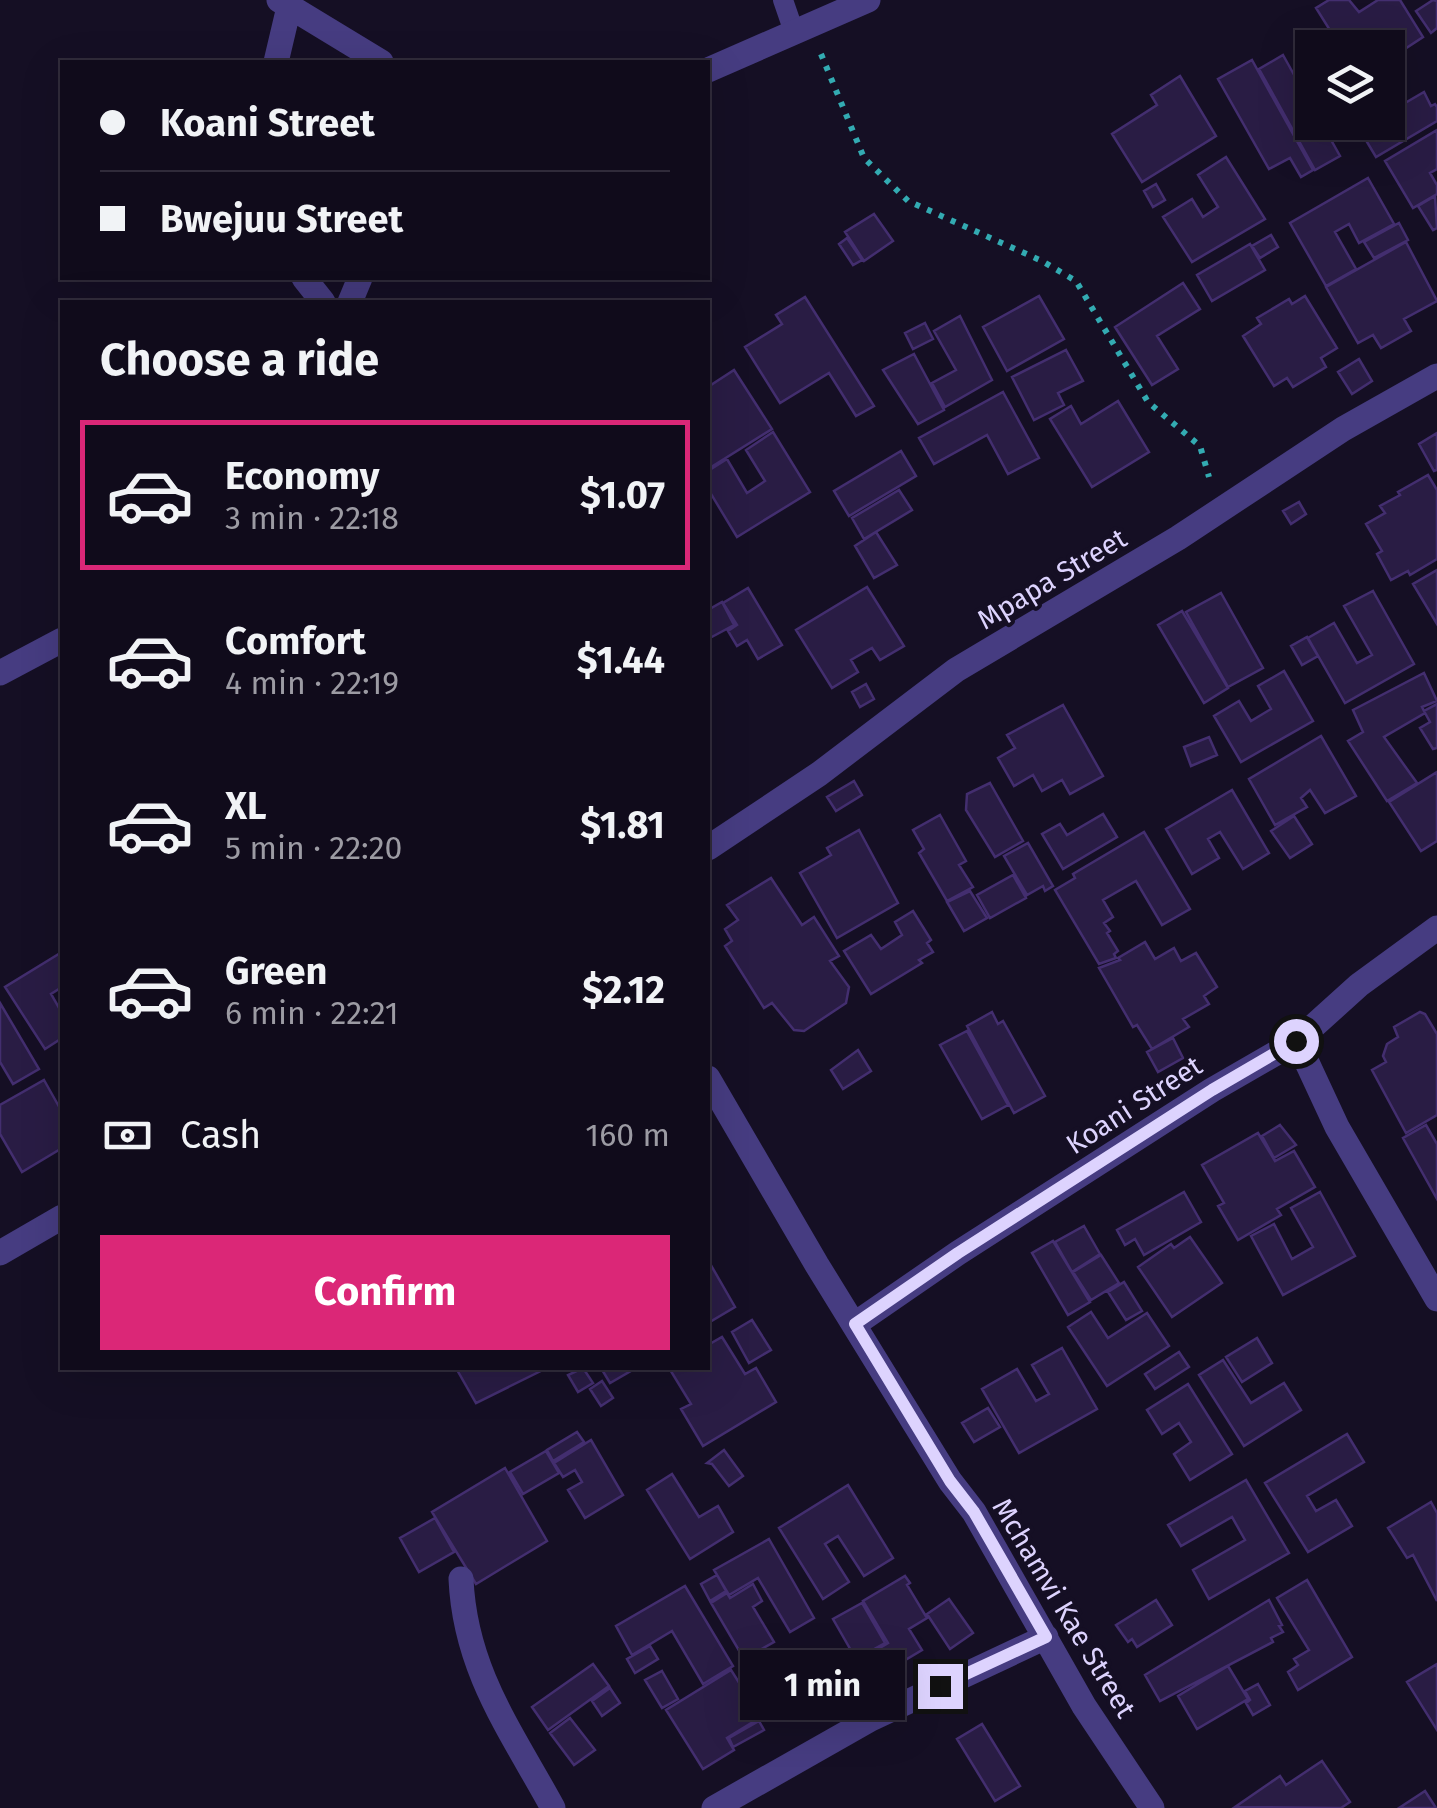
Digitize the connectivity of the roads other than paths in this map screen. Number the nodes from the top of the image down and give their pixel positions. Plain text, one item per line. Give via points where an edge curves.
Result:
1 (784, 0) edge
2 (868, 0) edge
3 (284, 3) edge
4 (802, 29) junction
5 (276, 60) edge
6 (378, 60) edge
7 (710, 69) edge
8 (306, 280) edge
9 (321, 300) edge
10 (1437, 376) edge
11 (60, 641) edge
12 (0, 673) edge
13 (710, 847) edge
14 (1437, 928) edge
15 (1296, 1041) junction
16 (710, 1081) edge
17 (60, 1218) edge
18 (0, 1254) edge
19 (1437, 1300) edge
20 (855, 1324) junction
21 (461, 1579) dead end
22 (1046, 1637) junction
23 (553, 1808) edge
24 (714, 1808) edge
25 (1152, 1808) edge

1 - 4 lane
2 - 4 street
3 - 5 street
3 - 6 street
4 - 7 street
8 - 9 street
10 - 13 street, Mpapa Street via 956,670
11 - 12 street
14 - 15 street, Koani Street
15 - 19 street via 1337,1127
15 - 20 street, Koani Street
16 - 20 street, Mchamvi Kae Street
17 - 18 street
20 - 22 street, Mchamvi Kae Street
21 - 23 street via 478,1668
22 - 24 street via 870,1718
22 - 25 street, Mchamvi Kae Street

